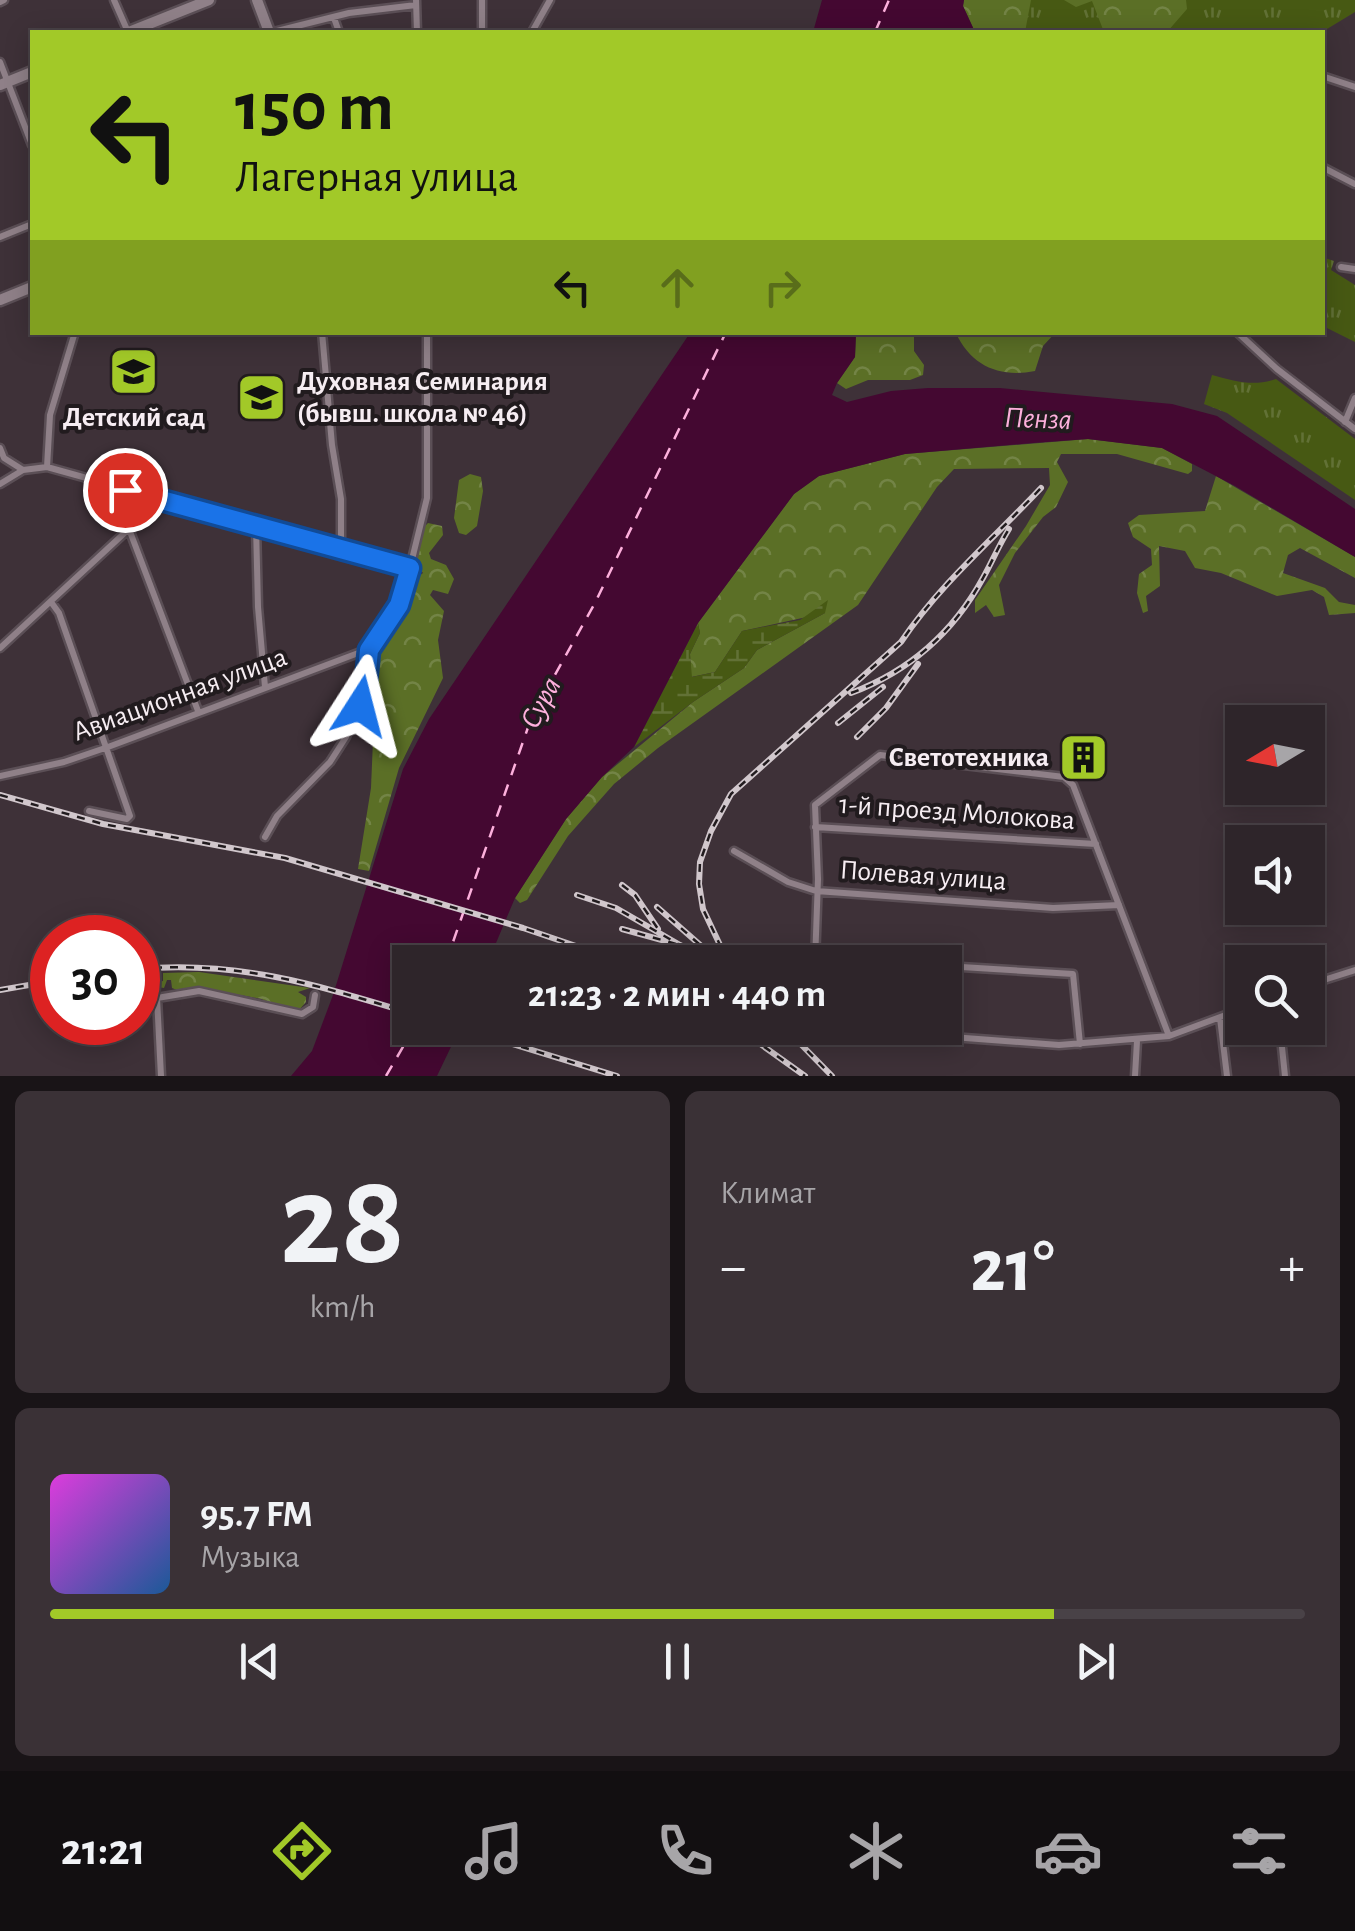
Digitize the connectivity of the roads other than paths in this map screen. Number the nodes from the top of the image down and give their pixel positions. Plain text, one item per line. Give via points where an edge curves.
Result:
1 (114, 0) edge
2 (209, 0) edge
3 (257, 0) edge
4 (482, 0) edge
5 (550, 0) edge
6 (416, 2) edge
7 (334, 18) junction
8 (127, 30) edge
9 (133, 30) edge
10 (269, 30) edge
11 (279, 30) edge
12 (337, 30) edge
13 (417, 30) edge
14 (482, 30) edge
15 (533, 30) edge
16 (0, 62) edge
17 (30, 73) edge
18 (1325, 77) edge
19 (4, 83) edge
20 (1355, 87) edge
21 (30, 130) edge
22 (1325, 169) edge
23 (1355, 184) edge
24 (30, 225) edge
25 (0, 237) edge
26 (1342, 268) dead end
27 (1355, 269) edge
28 (30, 288) edge
29 (0, 300) edge
30 (74, 335) edge
31 (322, 335) edge
32 (427, 335) edge
33 (1240, 335) edge
34 (1355, 398) edge
35 (1345, 422) junction
36 (1355, 428) edge
37 (0, 448) edge
38 (47, 467) junction
39 (23, 470) junction
40 (0, 484) edge
41 (152, 497) junction
42 (256, 526) junction
43 (129, 529) junction
44 (341, 548) junction
45 (410, 568) junction
46 (51, 602) junction
47 (0, 648) edge
48 (369, 650) junction
49 (266, 688) junction
50 (198, 712) junction
51 (108, 747) junction
52 (2, 776) edge
53 (89, 811) dead end
54 (815, 827) junction
55 (265, 836) dead end
56 (1096, 844) junction
57 (734, 851) dead end
58 (816, 891) junction
59 (1119, 905) junction
60 (815, 945) edge
61 (962, 967) edge
62 (1355, 970) edge
63 (1325, 980) edge
64 (316, 996) dead end
65 (1225, 1016) edge
66 (1220, 1018) junction
67 (962, 1036) edge
68 (1169, 1036) junction
69 (1137, 1041) junction
70 (1080, 1044) junction
71 (1282, 1045) edge
72 (161, 1076) edge
73 (1135, 1076) edge
74 (1228, 1076) edge
75 (1285, 1076) edge

1 - 8 street
2 - 9 main road
3 - 10 main road
4 - 14 street
5 - 15 street
6 - 7 street
6 - 13 street
7 - 11 street
7 - 12 street
16 - 19 street
17 - 19 main road
18 - 20 street
19 - 21 street
22 - 23 street
24 - 25 street
26 - 27 street
28 - 29 main road
30 - 38 street via 50,415
31 - 44 street
32 - 45 street via 427,498
33 - 35 street
34 - 35 street
35 - 36 street
37 - 39 street
38 - 39 street
38 - 41 street
39 - 40 street
41 - 42 street
41 - 43 street
42 - 44 street
42 - 49 street
43 - 46 street
43 - 50 street
44 - 45 street
45 - 48 street via 399,605
46 - 47 street
46 - 51 street
48 - 49 street, Авиационная улица
48 - 55 street via 365,691 346,737
49 - 50 street, Авиационная улица
50 - 51 street, Авиационная улица
51 - 52 street, Авиационная улица
51 - 53 street via 130,811 127,819
54 - 56 street, 1-й проезд Молокова
54 - 56 street via 815,806 880,756 1064,778 1073,785
54 - 58 street
56 - 59 street
57 - 58 street, Полевая улица
58 - 59 street, Полевая улица via 1053,908
58 - 60 street
59 - 68 street
61 - 70 street via 1073,974
62 - 63 street
64 - 72 street via 302,1014 199,991 158,998
65 - 66 street
66 - 68 street
66 - 74 street
67 - 70 street
68 - 69 street
69 - 70 street
69 - 73 street
71 - 75 street

